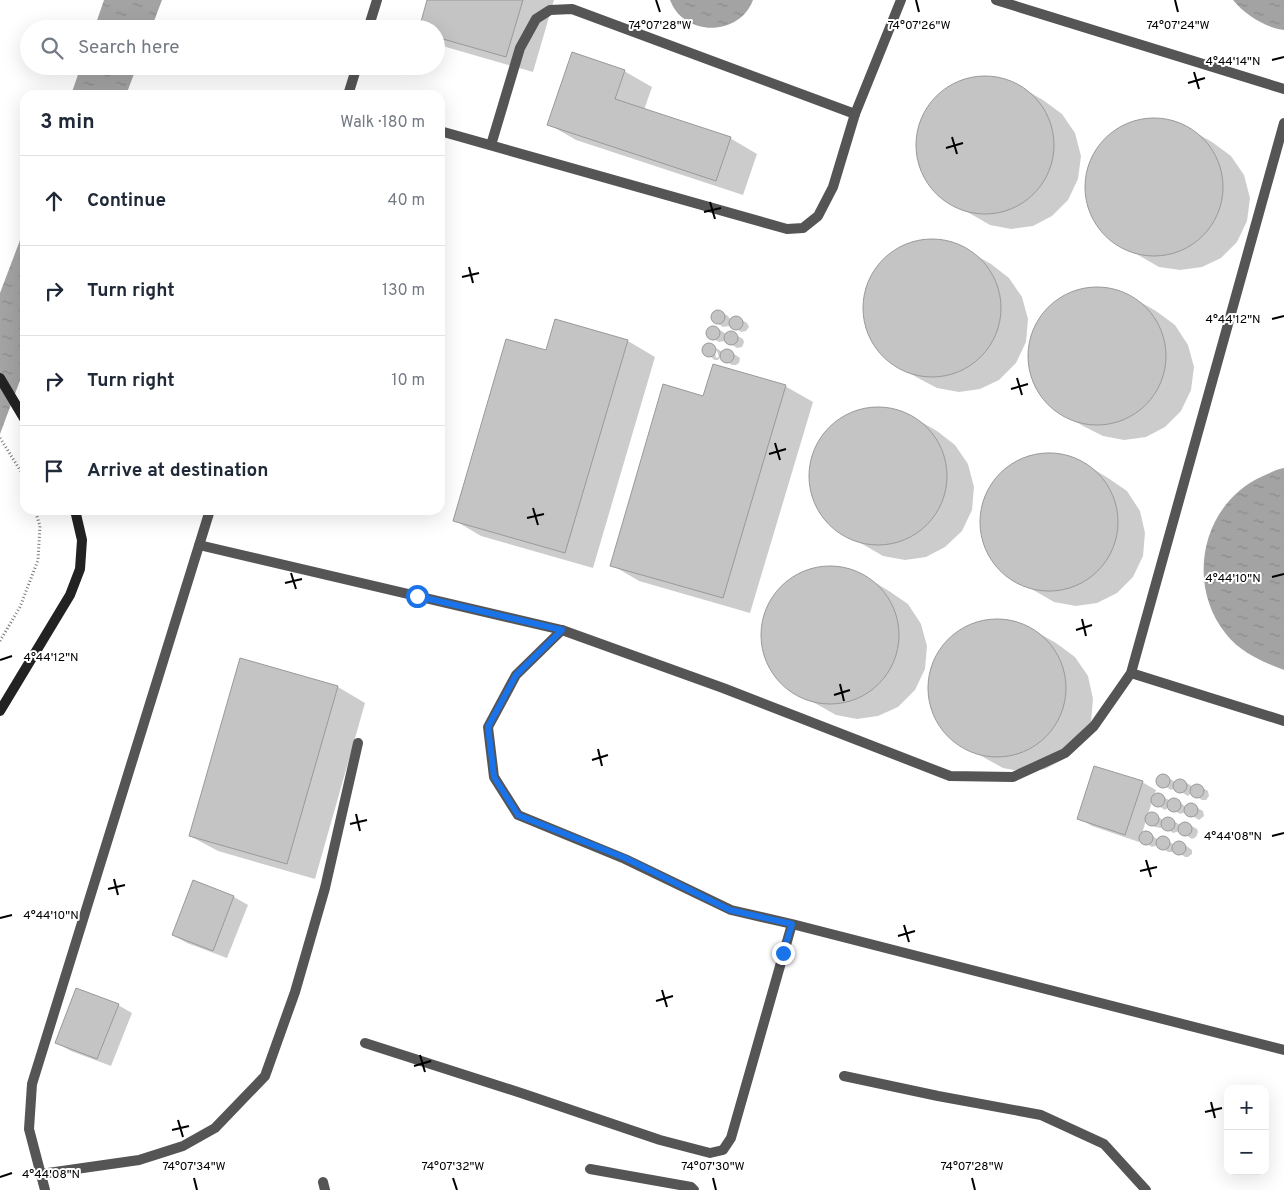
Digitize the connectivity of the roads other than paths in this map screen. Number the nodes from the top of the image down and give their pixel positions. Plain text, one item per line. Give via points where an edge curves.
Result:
1 (377, 0) edge
2 (901, 0) edge
3 (996, 0) edge
4 (371, 20) edge
5 (354, 75) edge
6 (1284, 89) edge
7 (350, 90) edge
8 (855, 114) junction
9 (1284, 123) edge
10 (445, 132) edge
11 (491, 145) junction
12 (0, 378) edge
13 (20, 412) edge
14 (76, 515) edge
15 (208, 515) edge
16 (199, 545) junction
17 (562, 630) junction
18 (1131, 673) junction
19 (0, 712) edge
20 (1284, 721) edge
21 (358, 743) dead end
22 (792, 924) junction
23 (365, 1043) dead end
24 (1284, 1050) edge
25 (844, 1076) dead end
26 (590, 1168) dead end
27 (41, 1174) junction
28 (45, 1190) edge
29 (694, 1190) edge
30 (1146, 1190) edge

1 - 4 street
2 - 8 street
3 - 6 street
5 - 7 street
8 - 11 street via 833,186 818,216 803,228 786,229
8 - 11 street via 572,9 550,10 536,19 520,48
9 - 18 street
10 - 11 street
12 - 13 main road
14 - 19 main road via 82,540 80,569 70,595
15 - 16 street
16 - 17 street
16 - 27 street via 32,1084 29,1129
17 - 18 street via 950,776 1013,777 1065,753 1094,726
17 - 22 street via 516,675 488,727 494,777 518,815 625,858 730,910
18 - 20 street
21 - 27 street via 322,898 295,992 265,1076 215,1128 183,1146 138,1160
22 - 23 street via 731,1138 723,1150 710,1153 660,1140
22 - 24 street
25 - 30 street via 1041,1115 1104,1144
26 - 29 street
27 - 28 street

